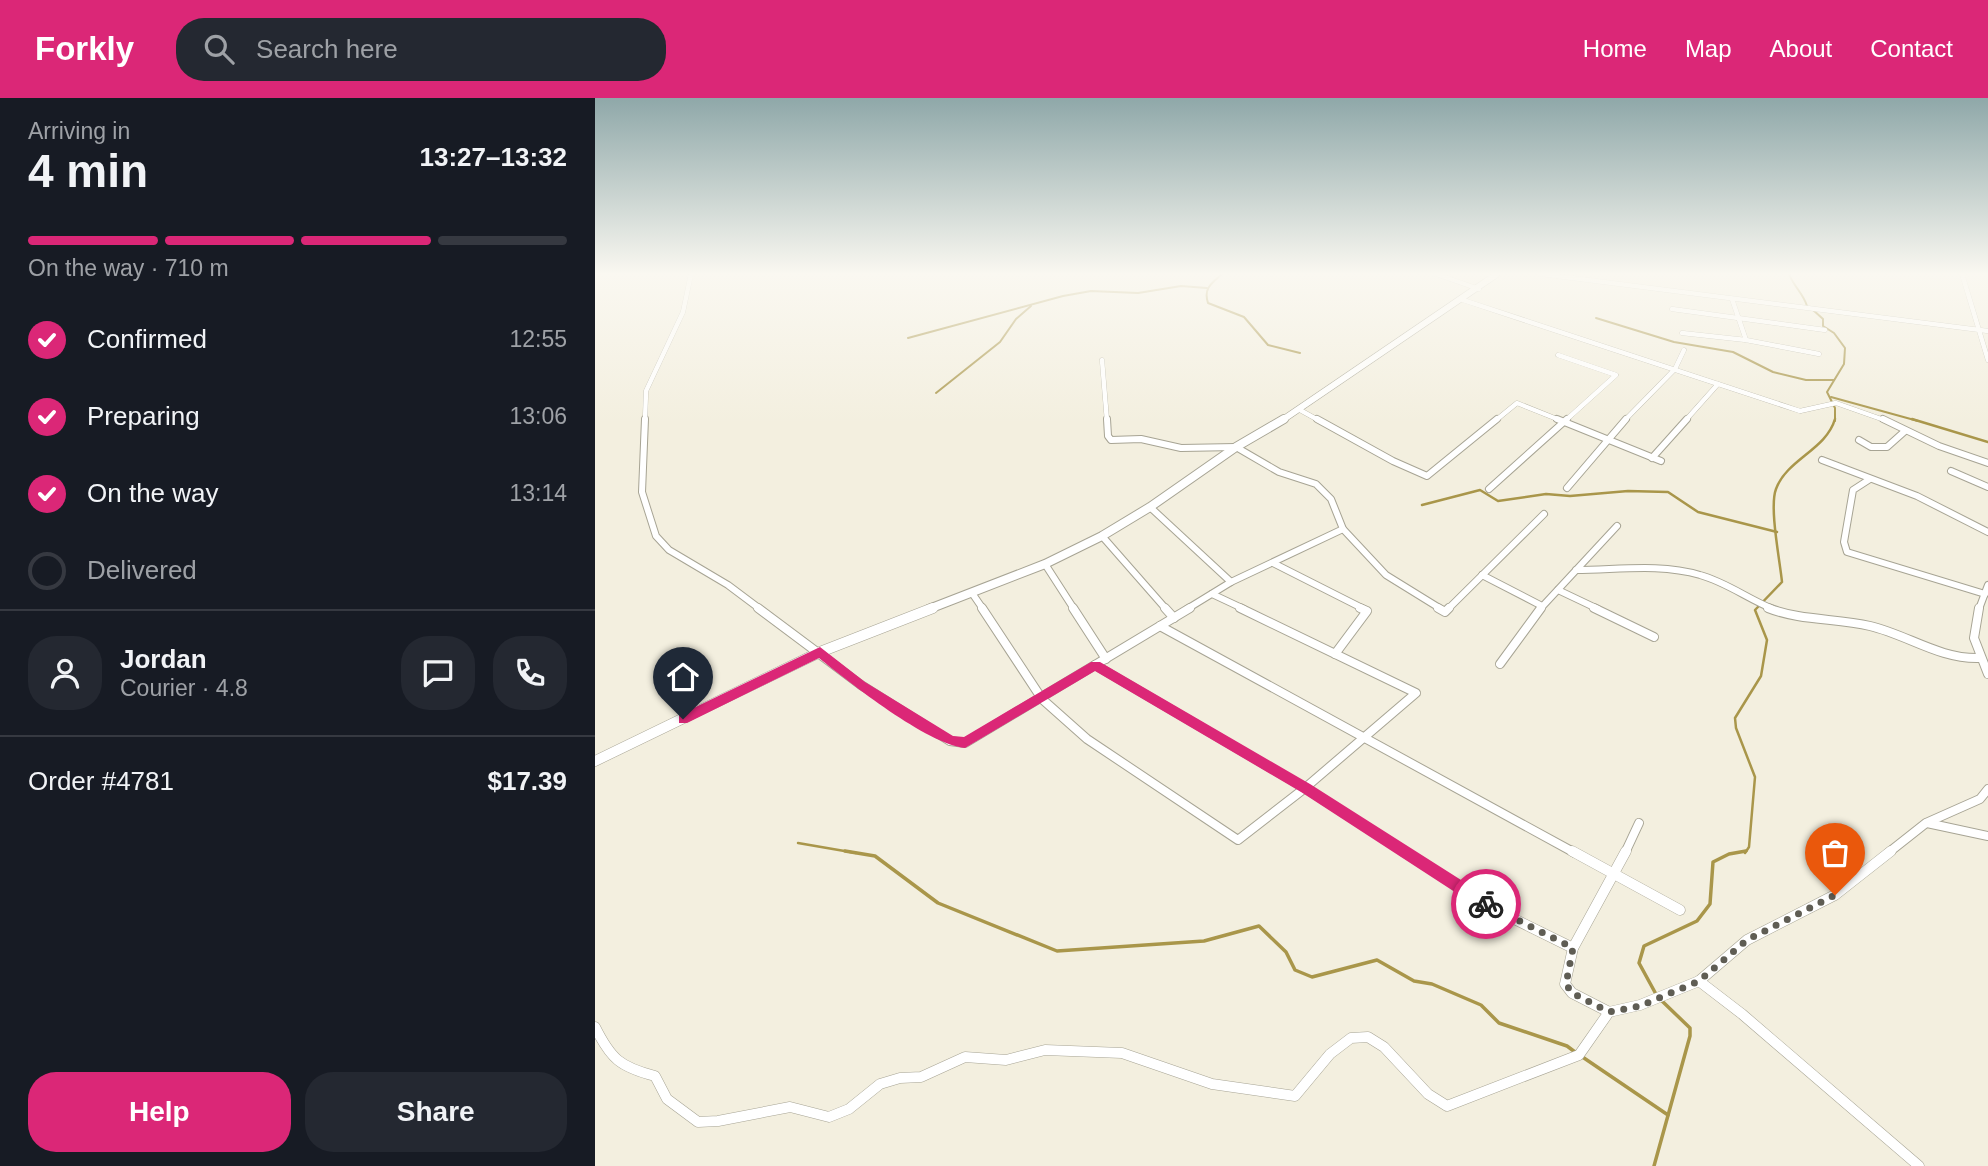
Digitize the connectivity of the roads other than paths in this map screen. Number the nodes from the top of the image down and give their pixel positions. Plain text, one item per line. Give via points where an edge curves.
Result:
1 (677, 324) edge
2 (1428, 324) edge
3 (1536, 324) edge
4 (1741, 324) edge
5 (1781, 324) edge
6 (1934, 324) edge
7 (1975, 324) edge
8 (1976, 329) junction
9 (1825, 330) dead end
10 (1988, 331) edge
11 (1682, 333) dead end
12 (1747, 340) junction
13 (1684, 350) dead end
14 (1819, 354) dead end
15 (1558, 355) dead end
16 (1102, 360) dead end
17 (1988, 360) edge
18 (1675, 369) junction
19 (1718, 384) junction
20 (1300, 410) junction
21 (1563, 422) junction
22 (1905, 431) junction
23 (1607, 439) junction
24 (1859, 440) dead end
25 (1236, 447) junction
26 (1652, 458) junction
27 (1822, 460) dead end
28 (1661, 461) dead end
29 (1988, 463) edge
30 (1951, 471) dead end
31 (1870, 479) junction
32 (1988, 487) edge
33 (1567, 488) dead end
34 (1489, 489) dead end
35 (1150, 507) junction
36 (1544, 514) dead end
37 (1617, 526) dead end
38 (1343, 529) junction
39 (1988, 532) edge
40 (1102, 536) junction
41 (1273, 563) junction
42 (1045, 564) junction
43 (1576, 570) junction
44 (1482, 575) junction
45 (1231, 582) junction
46 (1988, 585) edge
47 (1558, 590) junction
48 (972, 593) junction
49 (1212, 594) junction
50 (1985, 594) junction
51 (1542, 606) junction
52 (1174, 618) junction
53 (1160, 626) junction
54 (1654, 638) dead end
55 (820, 652) junction
56 (1335, 654) junction
57 (1979, 658) junction
58 (1106, 659) junction
59 (1500, 664) dead end
60 (1095, 665) junction
61 (1988, 674) edge
62 (1042, 699) junction
63 (1363, 739) junction
64 (595, 761) edge
65 (1305, 788) junction
66 (1988, 789) edge
67 (1639, 822) dead end
68 (1926, 823) junction
69 (1988, 836) edge
70 (1614, 876) junction
71 (1680, 910) dead end
72 (1573, 948) junction
73 (1699, 981) junction
74 (1609, 1012) junction
75 (595, 1027) edge
76 (1919, 1166) edge

1 - 55 street via 646,391 642,492 656,536 669,550
2 - 20 street
3 - 18 street
4 - 12 street
5 - 9 street
6 - 8 street
7 - 8 street
8 - 10 street
8 - 17 street
11 - 12 street
12 - 14 street
13 - 18 street
15 - 21 street via 1616,375
16 - 25 street via 1111,440 1141,439 1181,448
18 - 19 street
18 - 23 street
19 - 22 street via 1800,411 1826,402 1841,404
19 - 26 street
20 - 21 street via 1427,476 1517,403
20 - 25 street
21 - 23 street
21 - 34 street
22 - 24 street via 1887,447 1871,447
22 - 29 street
23 - 26 street
23 - 33 street
25 - 35 street
25 - 38 street via 1279,472 1316,484 1331,499
26 - 28 street
27 - 31 street
30 - 32 street
31 - 39 street via 1917,496
31 - 50 street via 1853,490 1844,542 1847,552
35 - 40 street
35 - 45 street
36 - 44 street
37 - 43 street
38 - 41 street
38 - 44 street via 1386,575 1445,612
40 - 42 street
40 - 52 street
41 - 45 street
41 - 56 street via 1367,611
42 - 48 street
42 - 58 street
43 - 47 street
43 - 57 street via 1640,567 1695,573 1724,582 1794,617 1872,627 1945,655
44 - 51 street
45 - 49 street
46 - 50 street
47 - 51 street
47 - 54 street
48 - 55 street
48 - 62 street
49 - 52 street
49 - 56 street
50 - 57 street via 1972,626
51 - 59 street
52 - 53 street
53 - 58 street
53 - 63 street
55 - 62 street via 861,685 950,741 965,743
55 - 64 street
56 - 63 street via 1416,693
57 - 61 street
58 - 60 street
60 - 62 street
60 - 65 street
62 - 65 street via 1087,738 1238,840
63 - 65 street
63 - 70 street
65 - 72 street via 1492,908
66 - 68 street via 1980,799
67 - 70 street
68 - 69 street
68 - 73 street via 1835,895 1747,940
70 - 71 street
70 - 72 street
72 - 74 street via 1566,984 1572,993
73 - 74 street via 1640,1006
73 - 76 street
74 - 75 street via 1579,1055 1447,1105 1428,1094 1384,1047 1368,1037 1351,1038 1330,1054 1295,1096 1212,1084 1122,1053 1045,1050 1006,1060 965,1057 921,1077 880,1084 849,1109 829,1117 790,1107 708,1122 698,1122 667,1099 655,1076 627,1069 608,1054

